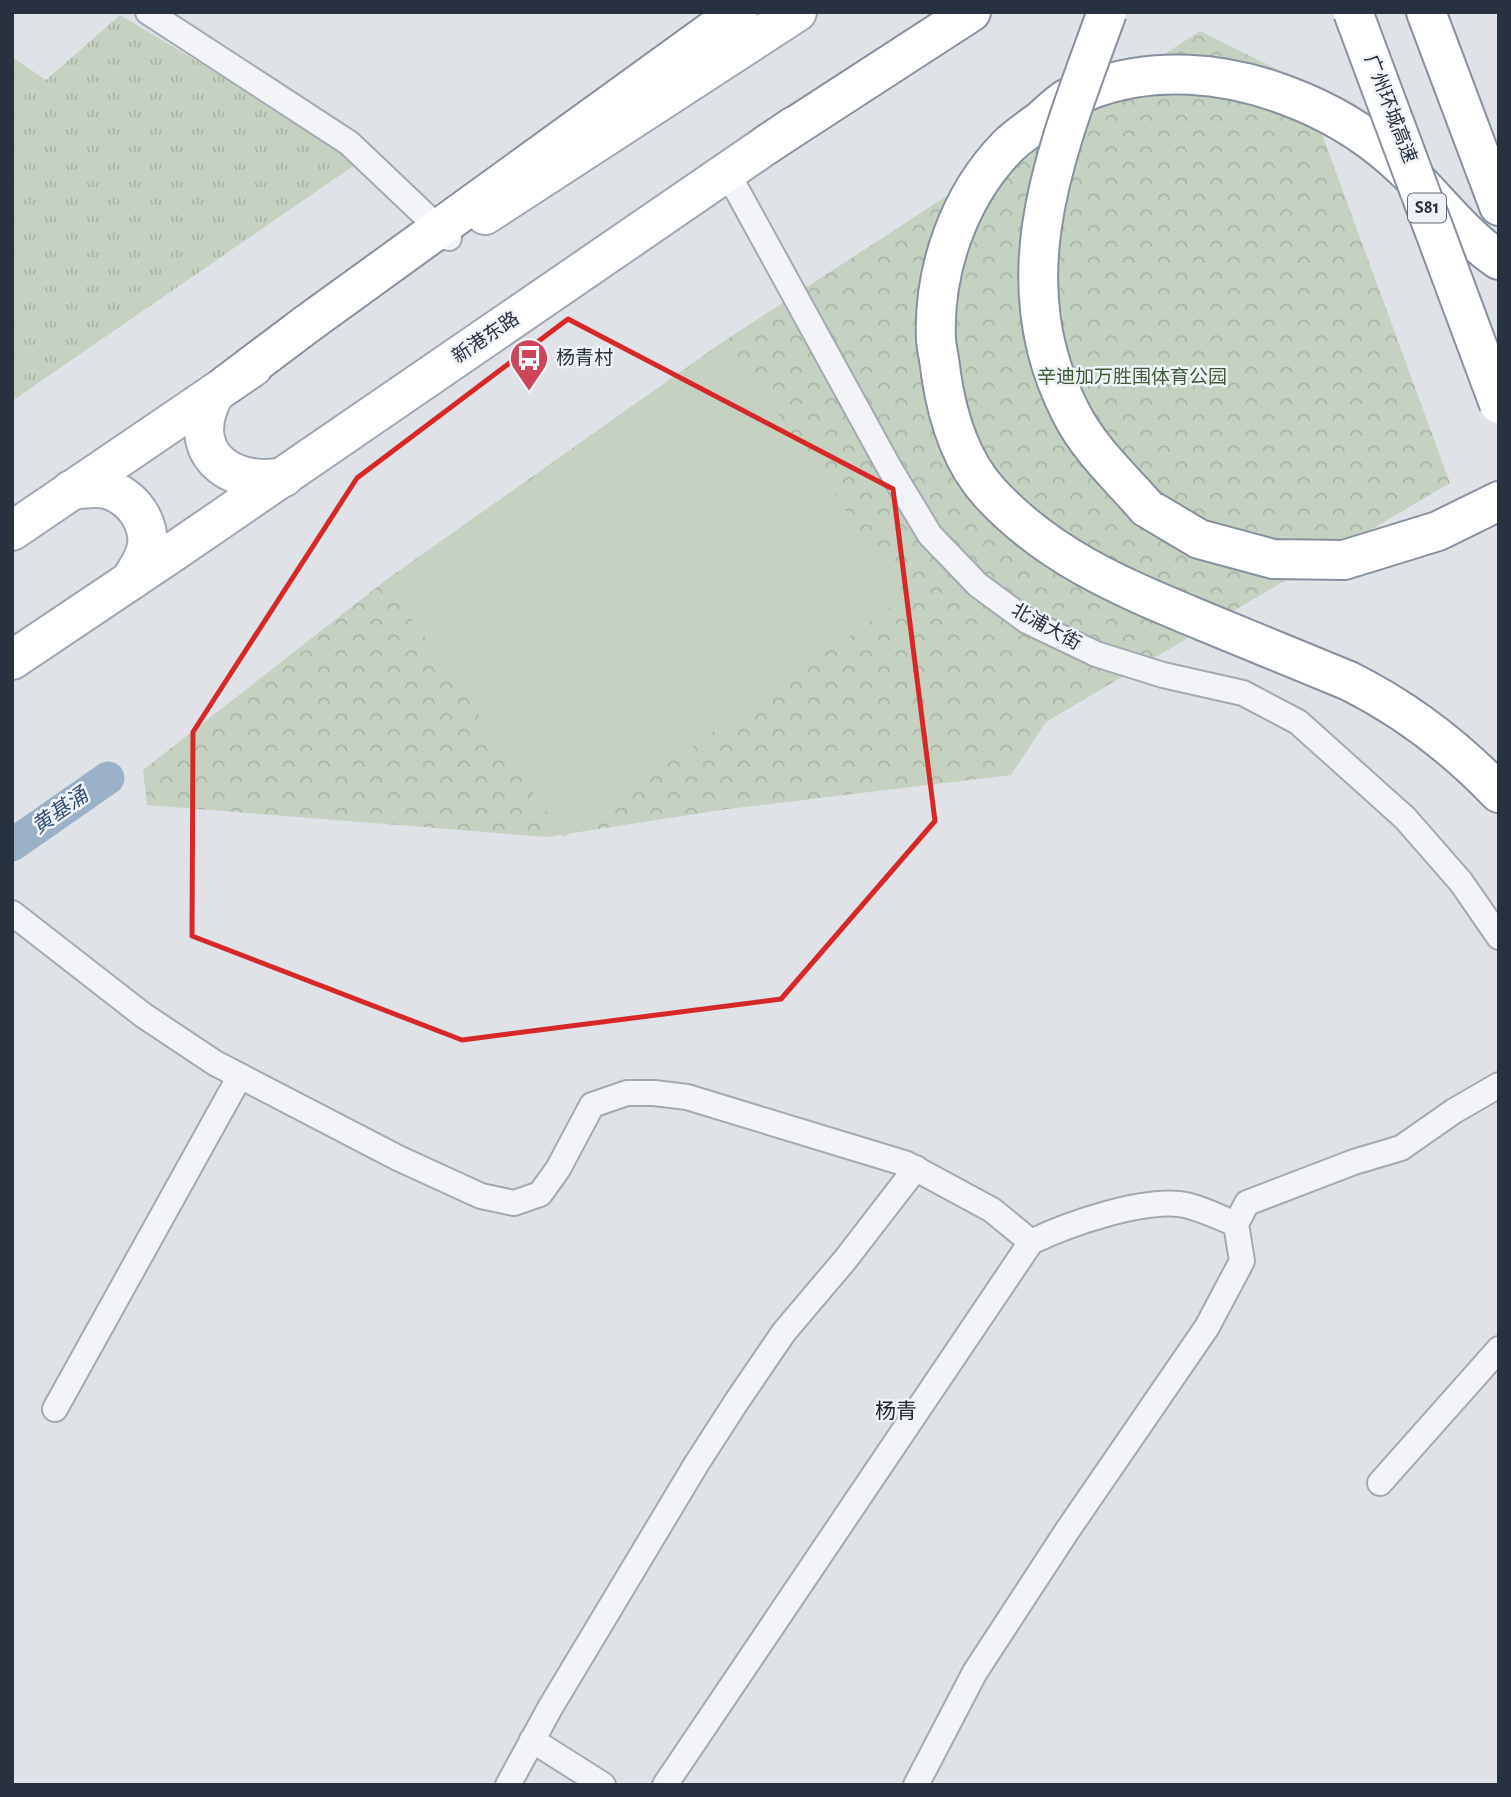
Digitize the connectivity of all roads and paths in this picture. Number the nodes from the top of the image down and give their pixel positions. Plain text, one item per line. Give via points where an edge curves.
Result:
1 (148, 12) edge
2 (737, 12) edge
3 (797, 12) edge
4 (957, 12) edge
5 (971, 12) edge
6 (1107, 12) edge
7 (1353, 12) edge
8 (1426, 12) edge
9 (766, 145) junction
10 (727, 172) junction
11 (1499, 206) edge
12 (444, 234) junction
13 (1499, 260) edge
14 (220, 389) junction
15 (1499, 404) edge
16 (284, 477) junction
17 (71, 491) junction
18 (1499, 501) edge
19 (12, 531) edge
20 (130, 581) junction
21 (12, 660) edge
22 (1499, 793) edge
23 (12, 913) edge
24 (1499, 937) edge
25 (240, 1076) junction
26 (1499, 1085) edge
27 (916, 1168) junction
28 (1236, 1224) junction
29 (1031, 1242) junction
30 (1499, 1349) edge
31 (55, 1409) dead end
32 (1380, 1483) dead end
33 (533, 1740) junction
34 (508, 1785) edge
35 (603, 1785) edge
36 (665, 1785) edge
37 (916, 1785) edge

1 - 12 street via 349,143
2 - 12 main road
3 - 12 main road
4 - 9 main road, 新港东路
5 - 9 main road
6 - 18 main road, bridge via 1048,190 1037,275 1045,348 1071,415 1091,446 1147,509 1199,539 1273,559 1344,560 1438,531
7 - 15 main road, 广州环城高速 / S81, bridge
8 - 11 main road
9 - 10 main road, 新港东路
10 - 16 main road, 新港东路
10 - 24 street, 北浦大街 via 930,535 978,586 1027,621 1096,654 1243,693 1298,722 1405,818 1461,882
12 - 14 main road
13 - 22 main road via 1370,138 1313,106 1218,77 1123,79 1067,99 1009,145 985,174 959,217 946,258 936,340 950,420 965,455 986,489 1042,540 1136,593 1382,698 1442,738
14 - 16 main road via 206,408 202,425 214,460 247,477
14 - 17 main road
16 - 20 main road, 新港东路
17 - 19 main road
17 - 20 main road via 110,490 140,512 147,529 147,548
20 - 21 main road, 新港东路
23 - 25 street via 144,1015
25 - 27 street via 422,1169 481,1196 514,1203 540,1195 592,1105 626,1093 687,1097
25 - 31 street
26 - 28 street via 1401,1148 1247,1203
27 - 29 street via 992,1210
27 - 33 street via 784,1332 737,1401
28 - 29 street via 1181,1204 1146,1205 1068,1225
28 - 37 street via 1242,1261 1207,1327 975,1672
29 - 36 street
30 - 32 street
33 - 34 street
33 - 35 street

